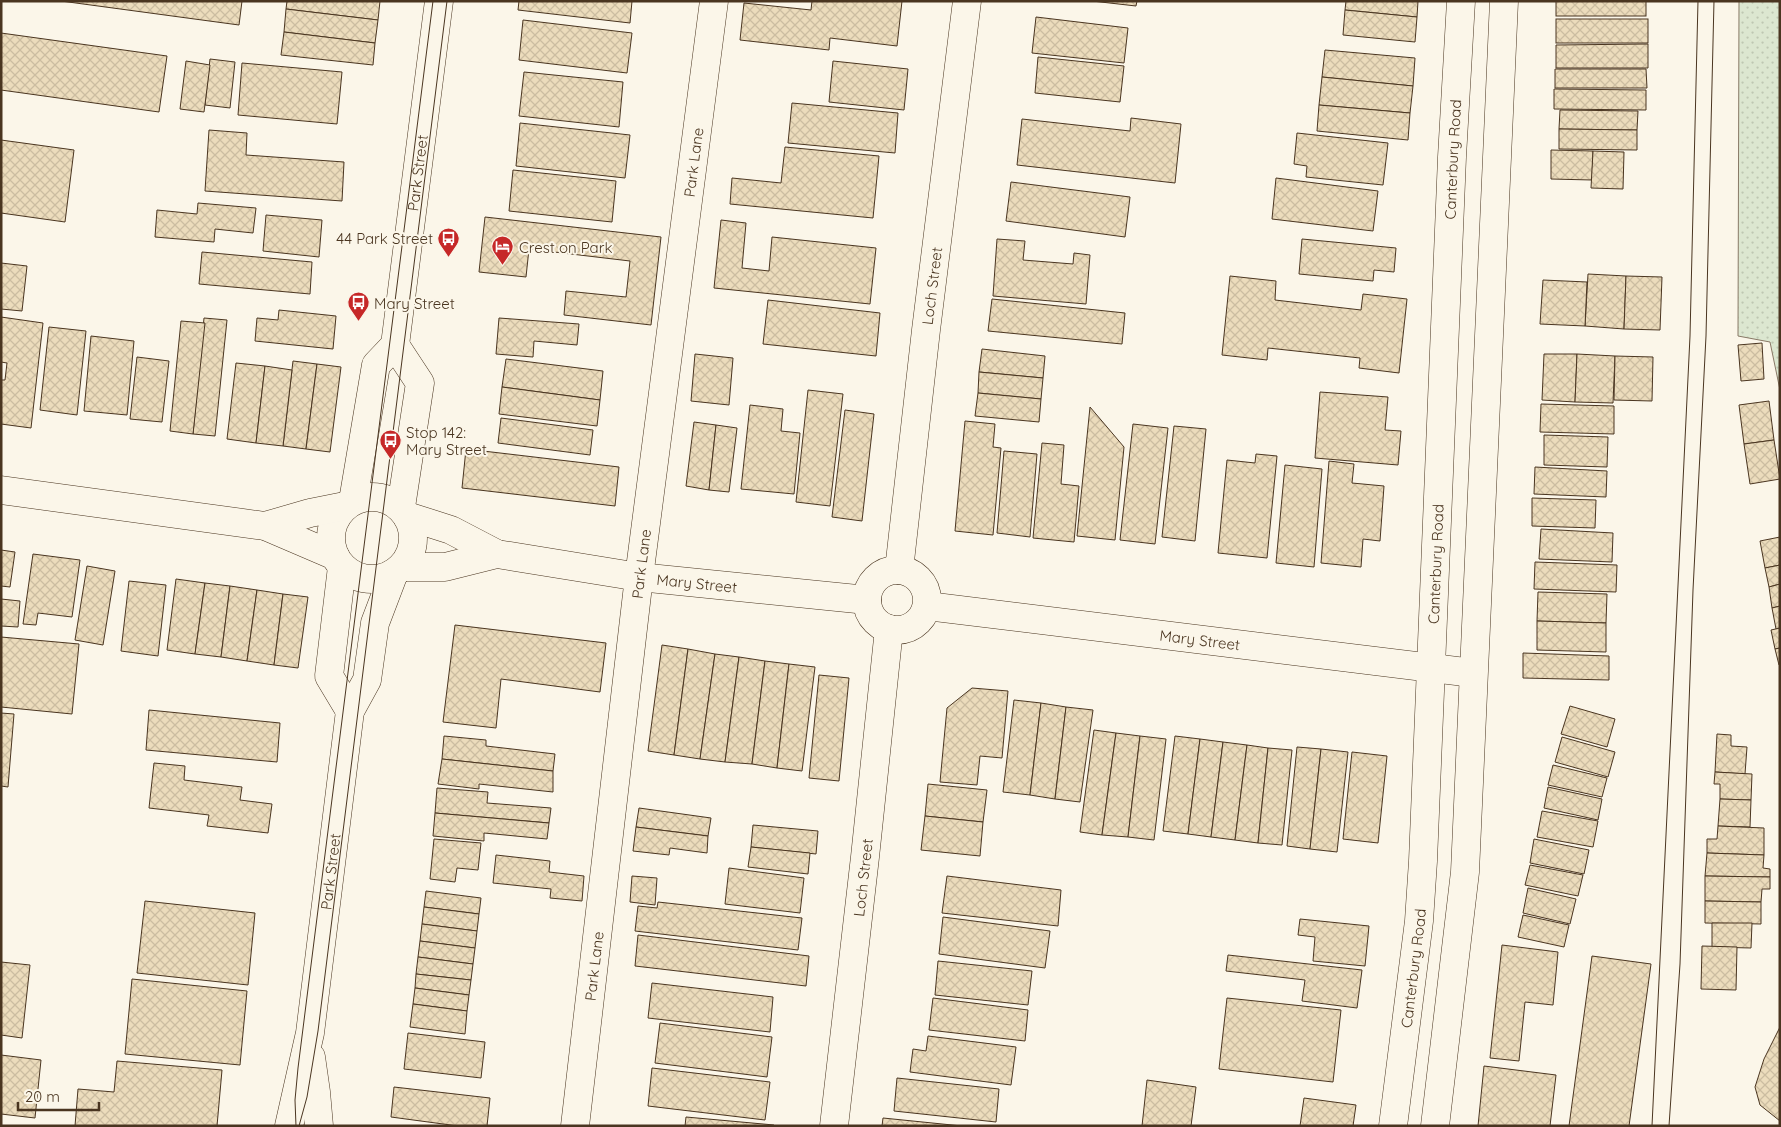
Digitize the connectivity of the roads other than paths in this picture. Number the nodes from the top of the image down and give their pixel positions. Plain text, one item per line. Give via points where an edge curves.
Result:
1 (439, 1) edge
2 (714, 1) edge
3 (967, 1) edge
4 (1461, 1) edge
5 (1504, 1) edge
6 (395, 345) junction
7 (1, 490) edge
8 (349, 504) junction
9 (404, 511) junction
10 (265, 526) junction
11 (497, 554) junction
12 (339, 562) junction
13 (398, 570) junction
14 (899, 570) junction
15 (639, 577) junction
16 (867, 600) junction
17 (927, 606) junction
18 (889, 629) junction
19 (1430, 668) junction
20 (1473, 673) junction
21 (350, 711) junction
22 (310, 1033) junction
23 (289, 1126) edge
24 (319, 1126) edge
25 (575, 1126) edge
26 (834, 1126) edge
27 (1393, 1126) edge
28 (1435, 1126) edge

1 - 6 street, Park Street
2 - 15 street, Park Lane
3 - 14 street, Loch Street
4 - 19 street, Canterbury Road
5 - 20 street
6 - 8 street via 376,365
6 - 9 street via 420,383
7 - 10 street
8 - 9 street via 370,496 393,502
8 - 10 street
8 - 12 street via 336,516 332,529 331,543
9 - 11 street, Mary Street
9 - 13 street via 413,528 414,542 410,555
10 - 12 street
11 - 13 street, Mary Street via 445,567
11 - 15 street, Mary Street
12 - 13 street via 364,579 384,578
12 - 21 street via 329,676
13 - 21 street, Park Street via 374,623 367,680
14 - 16 street via 880,576 873,582
14 - 17 street via 913,575 923,585
15 - 16 street, Mary Street
15 - 25 street, Park Lane
16 - 18 street via 873,618
17 - 18 street via 917,623 899,630
17 - 19 street, Mary Street
18 - 26 street, Loch Street
19 - 20 street, Mary Street
19 - 27 street, Canterbury Road via 1419,912
20 - 28 street via 1464,872
21 - 22 street, Park Street
22 - 23 street, Park Street
22 - 24 street, Park Street

